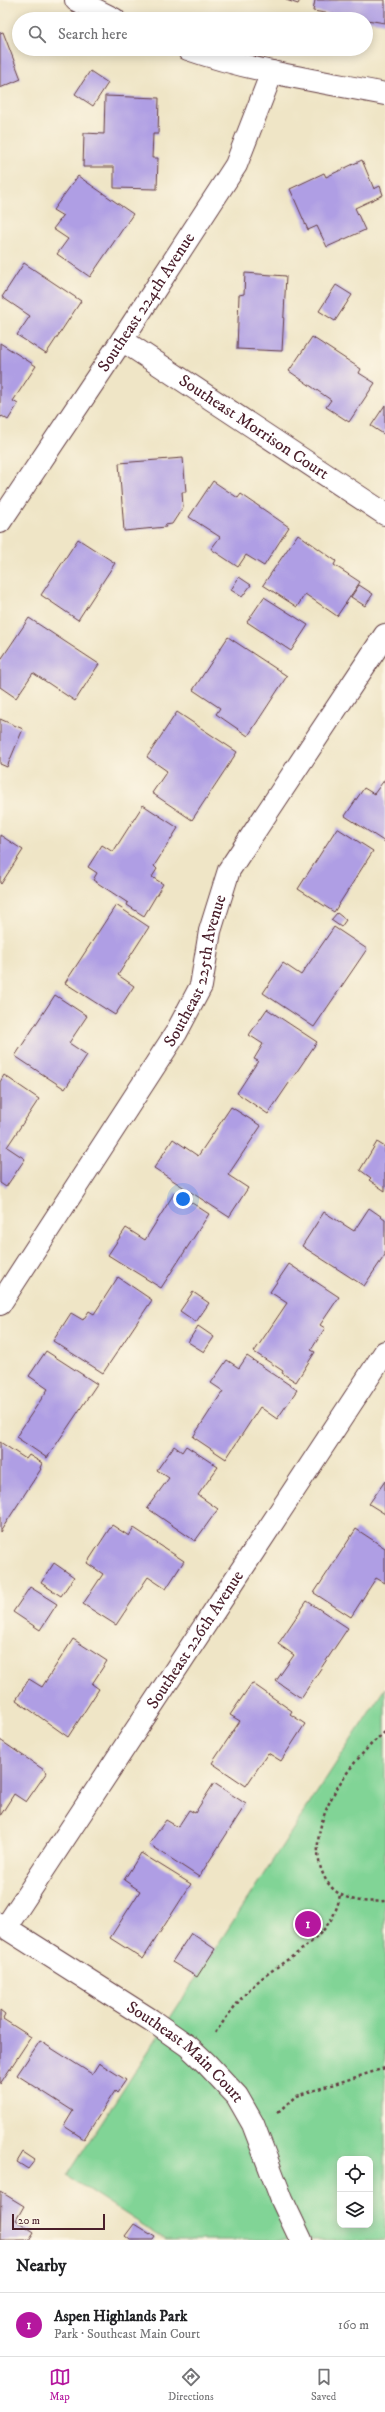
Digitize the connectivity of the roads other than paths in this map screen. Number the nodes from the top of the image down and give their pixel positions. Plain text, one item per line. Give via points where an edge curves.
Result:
1 (76, 0) edge
2 (100, 12) edge
3 (207, 56) edge
4 (272, 72) junction
5 (385, 94) edge
6 (122, 340) junction
7 (385, 514) edge
8 (0, 522) edge
9 (385, 635) edge
10 (0, 1304) edge
11 (385, 1352) edge
12 (3, 1925) edge
13 (301, 2240) edge

1 - 2 street
3 - 4 street
4 - 5 street
4 - 6 street, Southeast 224th Avenue via 236,164
6 - 7 street, Southeast Morrison Court
6 - 8 street, Southeast 224th Avenue
9 - 10 street, Southeast 225th Avenue via 230,870 210,931 201,986 176,1033
11 - 12 street, Southeast 226th Avenue
12 - 13 street, Southeast Main Court via 151,2020 197,2053 237,2096 252,2124

